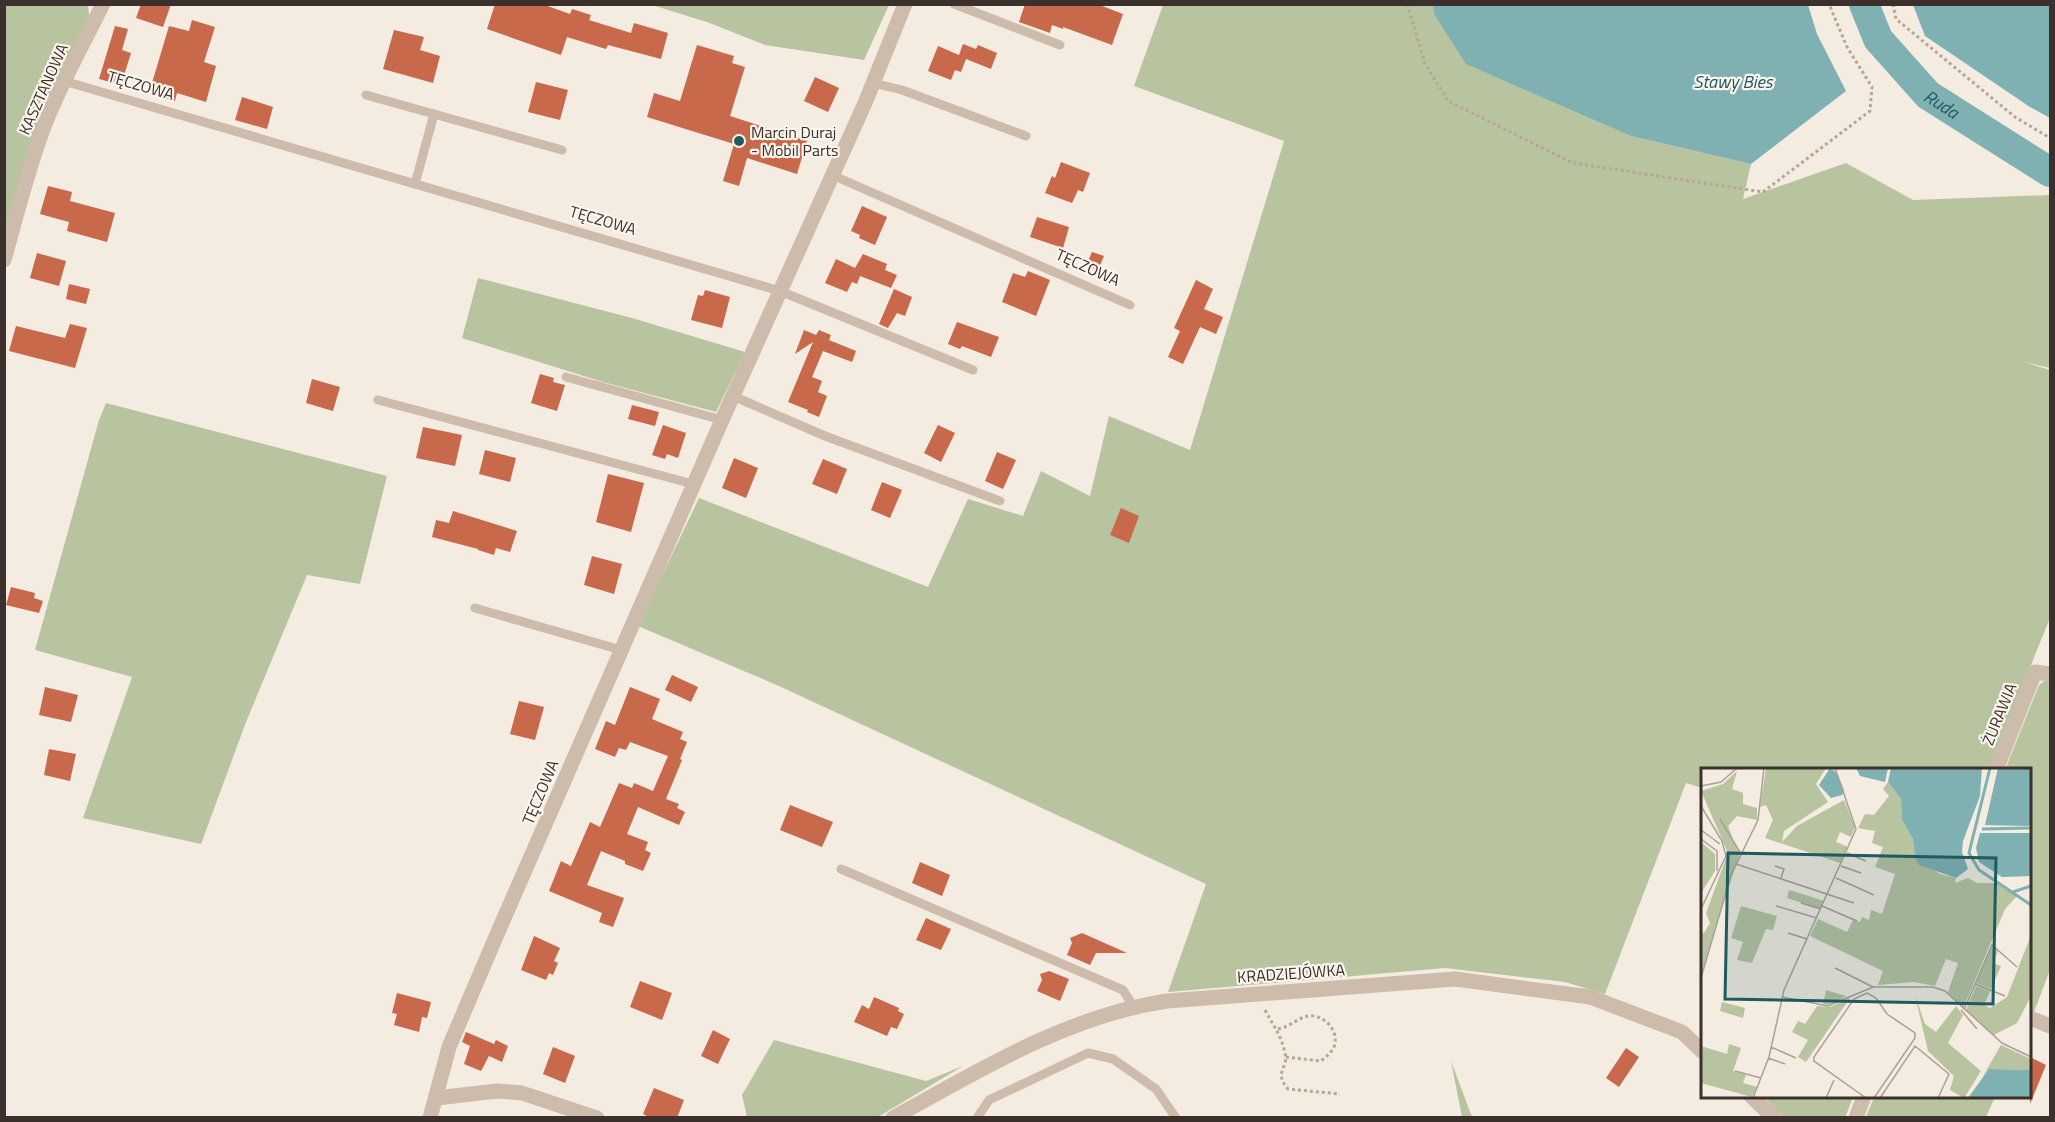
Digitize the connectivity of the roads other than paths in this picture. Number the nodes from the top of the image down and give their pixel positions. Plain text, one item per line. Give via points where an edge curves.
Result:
1 (904, 4) edge
2 (954, 4) edge
3 (101, 6) edge
4 (1060, 45) dead end
5 (64, 81) junction
6 (873, 83) junction
7 (366, 95) dead end
8 (434, 114) junction
9 (1026, 136) dead end
10 (562, 150) dead end
11 (832, 175) junction
12 (415, 184) junction
13 (4, 260) edge
14 (780, 291) junction
15 (1130, 305) dead end
16 (973, 370) dead end
17 (566, 377) dead end
18 (733, 396) junction
19 (378, 400) dead end
20 (722, 420) junction
21 (693, 484) junction
22 (1000, 501) dead end
23 (475, 608) dead end
24 (621, 650) junction
25 (2043, 673) edge
26 (1997, 768) edge
27 (841, 869) dead end
28 (1133, 1006) junction
29 (2031, 1018) edge
30 (2050, 1026) edge
31 (1701, 1050) edge
32 (436, 1098) junction
33 (1754, 1098) edge
34 (1863, 1098) edge
35 (430, 1118) edge
36 (597, 1118) edge
37 (893, 1118) edge
38 (977, 1118) edge
39 (1176, 1118) edge
40 (1774, 1118) edge
41 (1856, 1118) edge

1 - 6 street, TĘCZOWA
2 - 4 lane
3 - 5 street, KASZTANOWA
5 - 12 lane, TĘCZOWA
5 - 13 street, KASZTANOWA via 28,172
6 - 9 lane
6 - 11 street, TĘCZOWA
7 - 8 lane
8 - 10 lane
8 - 12 lane
11 - 14 street, TĘCZOWA
11 - 15 lane, TĘCZOWA
12 - 14 lane, TĘCZOWA
14 - 16 lane, TĘCZOWA
14 - 18 street, TĘCZOWA
17 - 20 lane
18 - 20 street, TĘCZOWA
18 - 22 lane via 825,436
19 - 21 lane
20 - 21 street, TĘCZOWA
21 - 24 street, TĘCZOWA
23 - 24 lane
24 - 32 street, TĘCZOWA via 449,1047
25 - 26 street, ŻURAWIA
27 - 28 lane via 1123,990
28 - 31 street, KRADZIEJÓWKA via 1455,979 1590,997 1682,1032
28 - 37 street, KRADZIEJÓWKA via 1081,1022 1018,1050
29 - 30 street
32 - 35 street, TĘCZOWA
32 - 36 street via 497,1091 522,1093
33 - 40 street
34 - 41 street
38 - 39 lane via 989,1100 1088,1053 1113,1059 1156,1089

